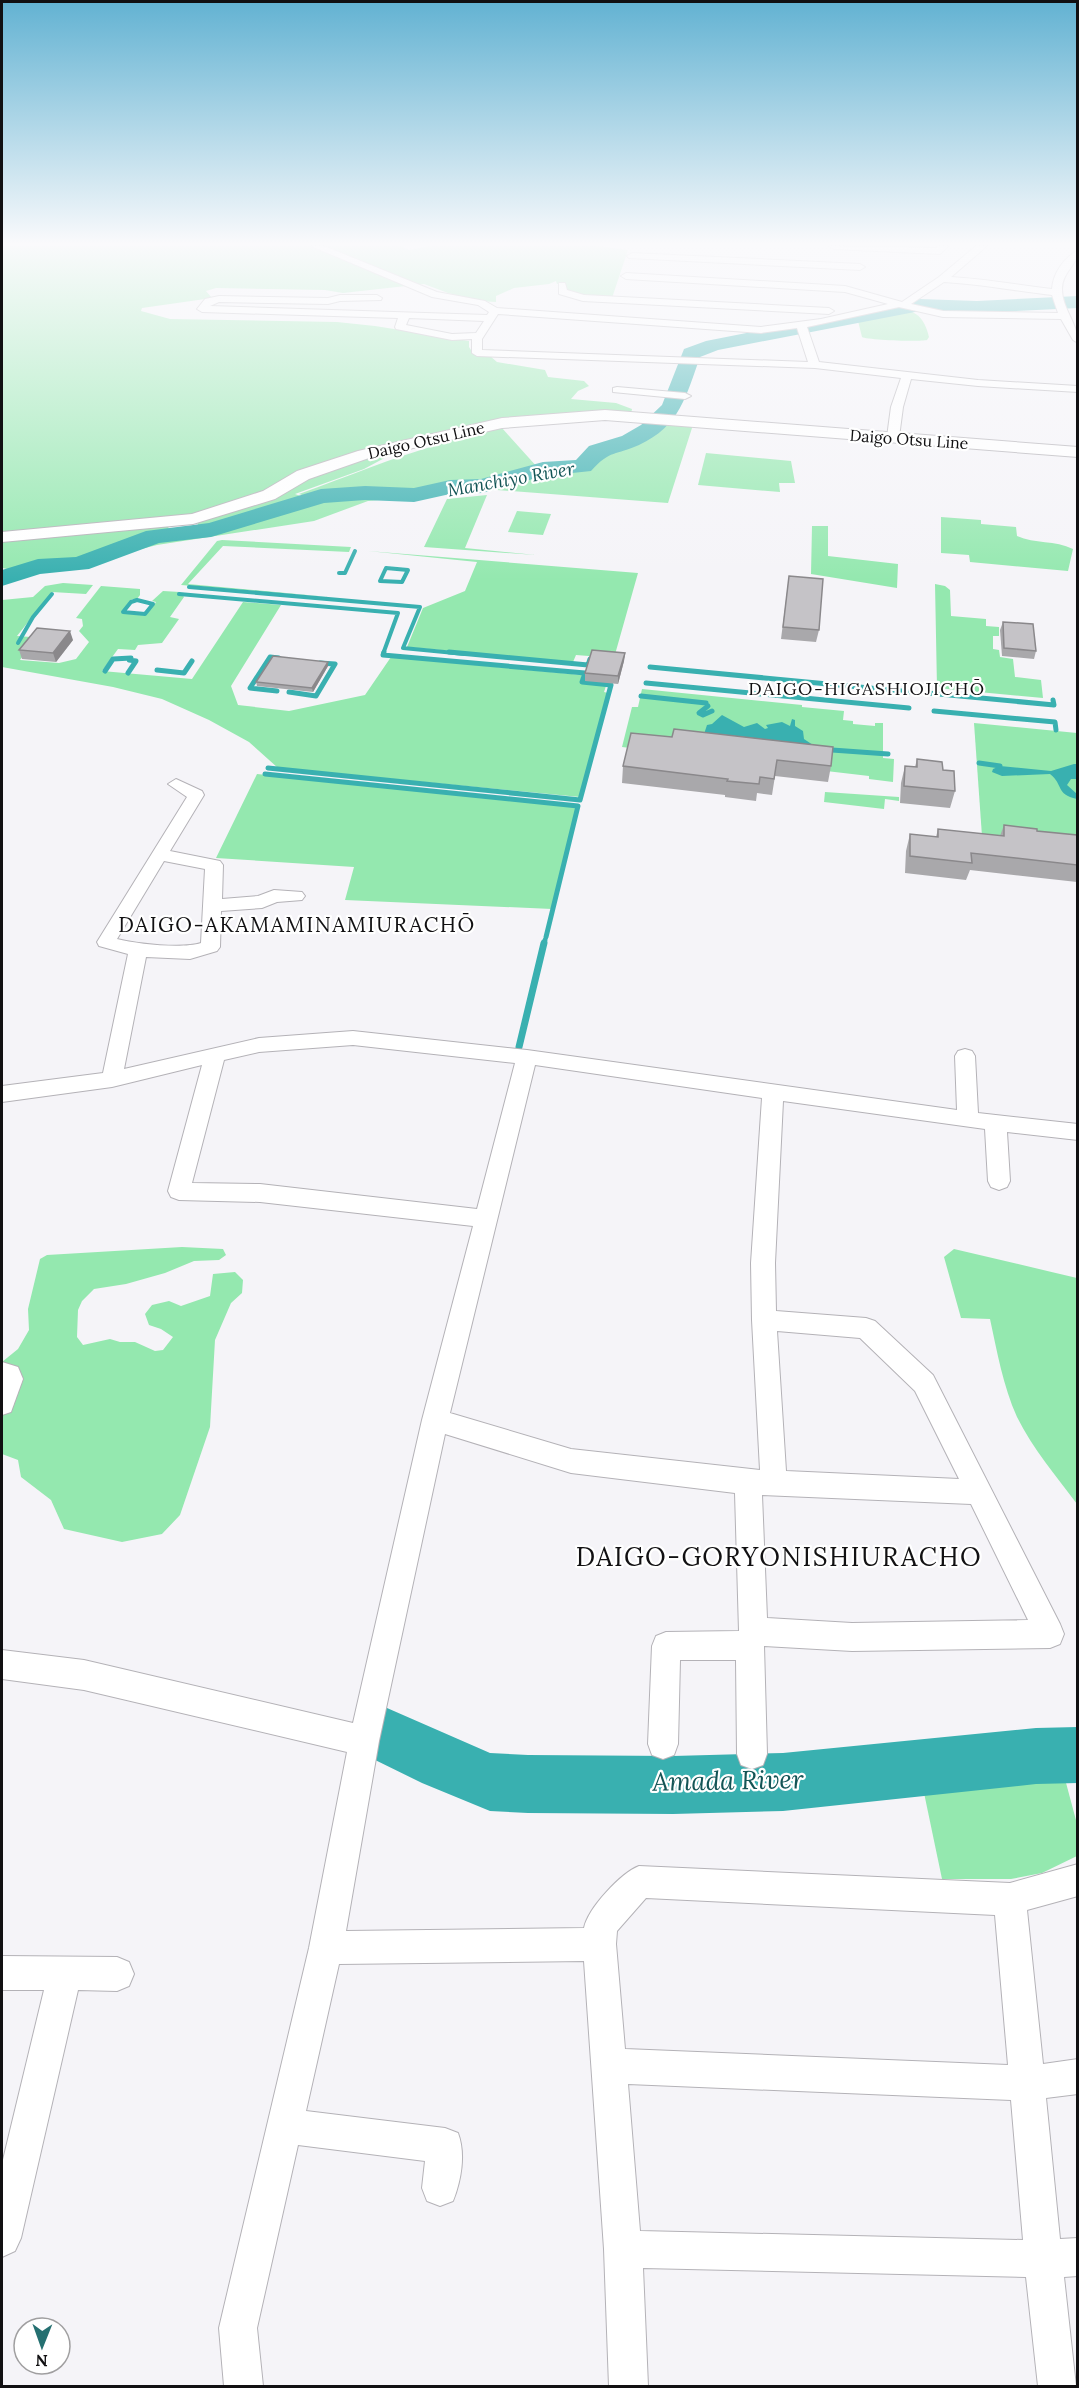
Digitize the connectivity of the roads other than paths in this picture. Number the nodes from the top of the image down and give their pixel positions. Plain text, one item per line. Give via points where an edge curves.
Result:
1 (514, 357) edge
2 (812, 357) edge
3 (815, 365) junction
4 (907, 375) junction
5 (685, 378) junction
6 (1077, 389) edge
7 (617, 390) dead end
8 (669, 419) junction
9 (893, 437) junction
10 (1077, 452) edge
11 (2, 537) edge
12 (176, 784) dead end
13 (160, 855) junction
14 (296, 896) dead end
15 (211, 906) junction
16 (138, 951) junction
17 (215, 1056) junction
18 (965, 1056) dead end
19 (527, 1057) junction
20 (112, 1079) junction
21 (773, 1091) junction
22 (2, 1094) edge
23 (968, 1120) junction
24 (996, 1124) junction
25 (1077, 1132) edge
26 (999, 1181) dead end
27 (486, 1219) junction
28 (764, 1320) junction
29 (2, 1373) edge
30 (2, 1404) edge
31 (435, 1419) junction
32 (761, 1483) junction
33 (977, 1492) junction
34 (752, 1638) junction
35 (2, 1664) edge
36 (364, 1741) junction
37 (663, 1744) dead end
38 (752, 1754) dead end
39 (1077, 1880) edge
40 (1010, 1899) junction
41 (600, 1944) junction
42 (327, 1948) junction
43 (2, 1973) edge
44 (65, 1974) junction
45 (117, 1974) dead end
46 (610, 2066) junction
47 (1077, 2076) edge
48 (1029, 2083) junction
49 (285, 2126) junction
50 (440, 2188) dead end
51 (2, 2238) edge
52 (622, 2250) junction
53 (1060, 2258) edge
54 (243, 2386) edge
55 (628, 2386) edge
56 (1057, 2386) edge

1 - 5 street
2 - 3 street
3 - 4 street
3 - 5 street
4 - 6 street
4 - 9 street
5 - 7 street
5 - 8 street
8 - 9 main road, Daigo Otsu Line
8 - 11 main road, Daigo Otsu Line via 604,415 502,423 364,454 303,475 269,495 193,519
9 - 10 main road, Daigo Otsu Line
12 - 13 street via 196,795
13 - 15 street via 214,865
13 - 16 street via 105,942
14 - 15 street
15 - 16 street via 210,947 190,953
16 - 20 street
17 - 19 street via 259,1045 353,1038
17 - 20 street
17 - 27 street via 179,1191 260,1192
18 - 23 street
19 - 21 street
19 - 27 street
20 - 22 street
21 - 23 street
21 - 28 street via 763,1263
23 - 24 street
24 - 25 street
24 - 26 street
27 - 31 street
28 - 32 street
28 - 33 street via 866,1328 924,1383
29 - 30 street via 10,1379
31 - 32 street via 571,1461
31 - 36 street
32 - 33 street
32 - 34 street
33 - 34 street via 1050,1634
34 - 37 street via 666,1646
34 - 38 street
35 - 36 street via 84,1675
36 - 42 street
39 - 40 street
40 - 41 street via 639,1882 601,1924
40 - 48 street
41 - 42 street
41 - 46 street
42 - 49 street
43 - 44 street
44 - 45 street
44 - 51 street
46 - 48 street
46 - 52 street
47 - 48 street
48 - 53 street
49 - 50 street via 444,2146
49 - 54 street via 238,2328
52 - 53 street
52 - 55 street
53 - 56 street

